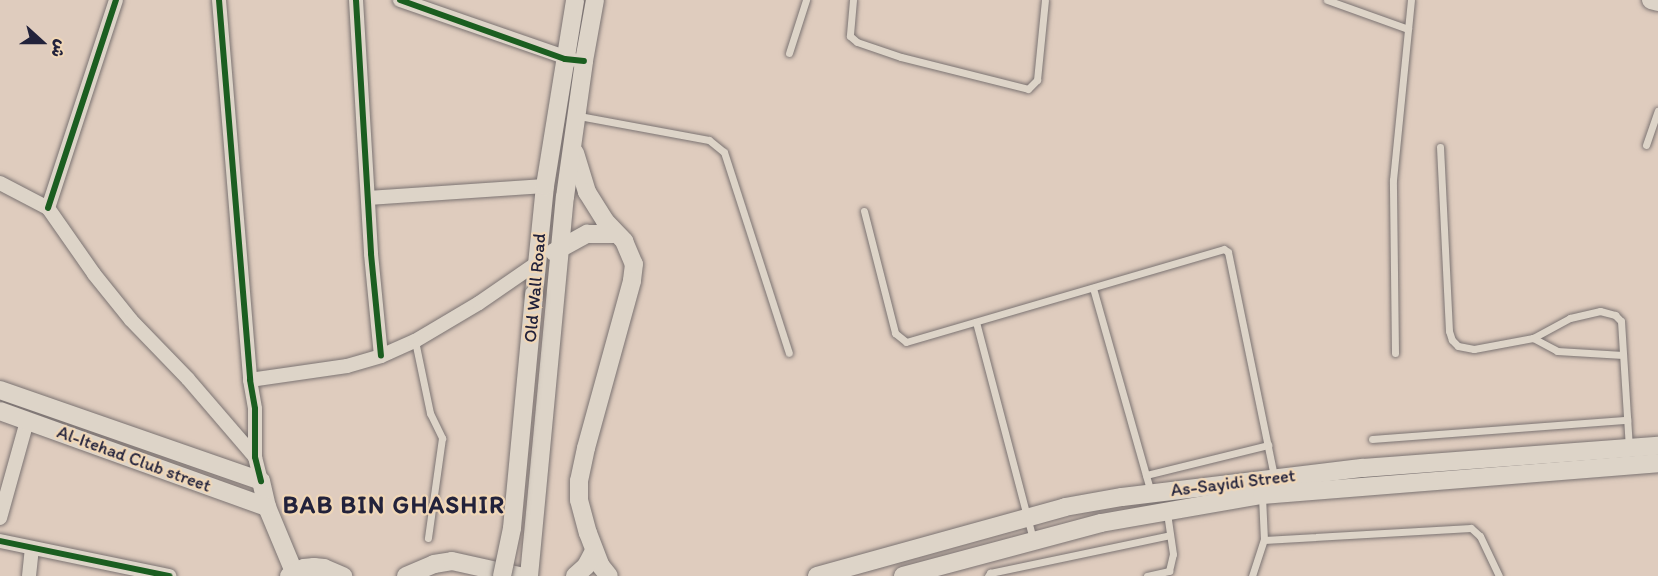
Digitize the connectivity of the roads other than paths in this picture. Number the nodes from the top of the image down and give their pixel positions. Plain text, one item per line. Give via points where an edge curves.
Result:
1 (116, 0) edge
2 (219, 0) edge
3 (356, 0) edge
4 (400, 0) edge
5 (575, 0) edge
6 (595, 0) edge
7 (806, 0) edge
8 (853, 0) edge
9 (1045, 0) edge
10 (1328, 0) edge
11 (1411, 0) edge
12 (1651, 0) edge
13 (1658, 2) edge
14 (1408, 29) junction
15 (789, 53) dead end
16 (565, 59) junction
17 (584, 61) junction
18 (1658, 111) edge
19 (576, 115) junction
20 (573, 143) junction
21 (1646, 145) dead end
22 (1440, 147) dead end
23 (0, 183) edge
24 (545, 186) junction
25 (368, 198) junction
26 (48, 208) junction
27 (864, 211) dead end
28 (616, 234) junction
29 (561, 247) junction
30 (537, 263) junction
31 (1093, 288) junction
32 (976, 322) junction
33 (1533, 338) junction
34 (415, 341) junction
35 (789, 353) dead end
36 (1395, 353) dead end
37 (1623, 355) junction
38 (381, 356) junction
39 (250, 380) junction
40 (0, 390) edge
41 (0, 411) edge
42 (1627, 420) junction
43 (27, 421) junction
44 (1372, 439) dead end
45 (1268, 445) junction
46 (1658, 446) edge
47 (1629, 447) junction
48 (255, 457) junction
49 (1658, 463) edge
50 (1274, 477) junction
51 (261, 481) junction
52 (1148, 484) junction
53 (1262, 495) junction
54 (267, 507) junction
55 (1167, 510) junction
56 (0, 518) edge
57 (1027, 519) junction
58 (1170, 535) junction
59 (428, 538) dead end
60 (1264, 540) junction
61 (0, 541) edge
62 (1034, 541) junction
63 (924, 547) junction
64 (32, 548) junction
65 (594, 551) junction
66 (324, 568) junction
67 (933, 568) junction
68 (291, 574) edge
69 (29, 576) edge
70 (169, 576) edge
71 (343, 576) edge
72 (355, 576) edge
73 (406, 576) edge
74 (502, 576) edge
75 (519, 576) edge
76 (529, 576) edge
77 (575, 576) edge
78 (609, 576) edge
79 (817, 576) edge
80 (903, 576) edge
81 (988, 576) edge
82 (1147, 576) edge
83 (1252, 576) edge
84 (1499, 576) edge

1 - 26 street
2 - 39 street
3 - 25 street
4 - 16 street
5 - 16 main road, Old Wall Road
6 - 17 main road, Old Wall Road
7 - 15 lane
8 - 9 lane via 850,36 857,42 1028,89 1037,80
10 - 14 lane
11 - 14 lane
12 - 13 main road
14 - 36 lane via 1394,180
16 - 17 street
16 - 24 main road, Old Wall Road
17 - 19 main road, Old Wall Road
18 - 21 lane
19 - 20 main road, Old Wall Road
19 - 35 lane via 709,140 724,152
20 - 28 main road via 587,192
20 - 29 main road, Old Wall Road
22 - 33 lane via 1452,340 1458,346 1474,349
23 - 26 street
24 - 25 street
24 - 30 main road, Old Wall Road
25 - 38 street
26 - 48 street via 131,320
27 - 32 lane via 895,333 906,342
28 - 29 main road via 587,234
28 - 65 main road via 629,249 634,264 579,481 579,500
29 - 30 main road
29 - 76 main road, Old Wall Road
30 - 34 street
30 - 74 main road, Old Wall Road, bridge via 512,528
31 - 32 lane
31 - 45 lane via 1224,249 1228,252
31 - 52 lane
32 - 57 lane
33 - 37 lane via 1557,351
33 - 37 lane via 1570,318 1610,312 1621,321
34 - 38 street
34 - 59 lane via 430,413 442,438
37 - 42 lane
38 - 39 street via 347,366
39 - 48 street via 255,409
40 - 51 main road, Al-Itehad Club street
41 - 43 main road, Al-Itehad Club street
42 - 44 lane
42 - 47 lane
43 - 54 main road, Al-Itehad Club street
43 - 56 street
45 - 50 lane
45 - 52 lane
46 - 47 main road, As-Sayidi Street
47 - 50 main road, As-Sayidi Street
48 - 51 street
49 - 53 main road, As-Sayidi Street
50 - 52 main road, As-Sayidi Street
50 - 53 lane
51 - 54 main road
52 - 57 main road, As-Sayidi Street
53 - 55 main road, As-Sayidi Street
53 - 60 lane
54 - 68 main road
55 - 58 lane
55 - 62 main road, As-Sayidi Street
57 - 62 lane
57 - 63 main road, As-Sayidi Street
58 - 81 lane
58 - 82 lane via 1170,570
60 - 83 lane
60 - 84 lane via 1471,528 1480,536
61 - 64 street
62 - 67 main road, As-Sayidi Street
63 - 67 main road
63 - 79 main road, As-Sayidi Street
64 - 69 street
64 - 70 street
65 - 77 main road
65 - 78 main road
66 - 68 main road via 304,568
66 - 71 main road
66 - 72 main road
67 - 80 main road, As-Sayidi Street
73 - 75 main road via 452,561

